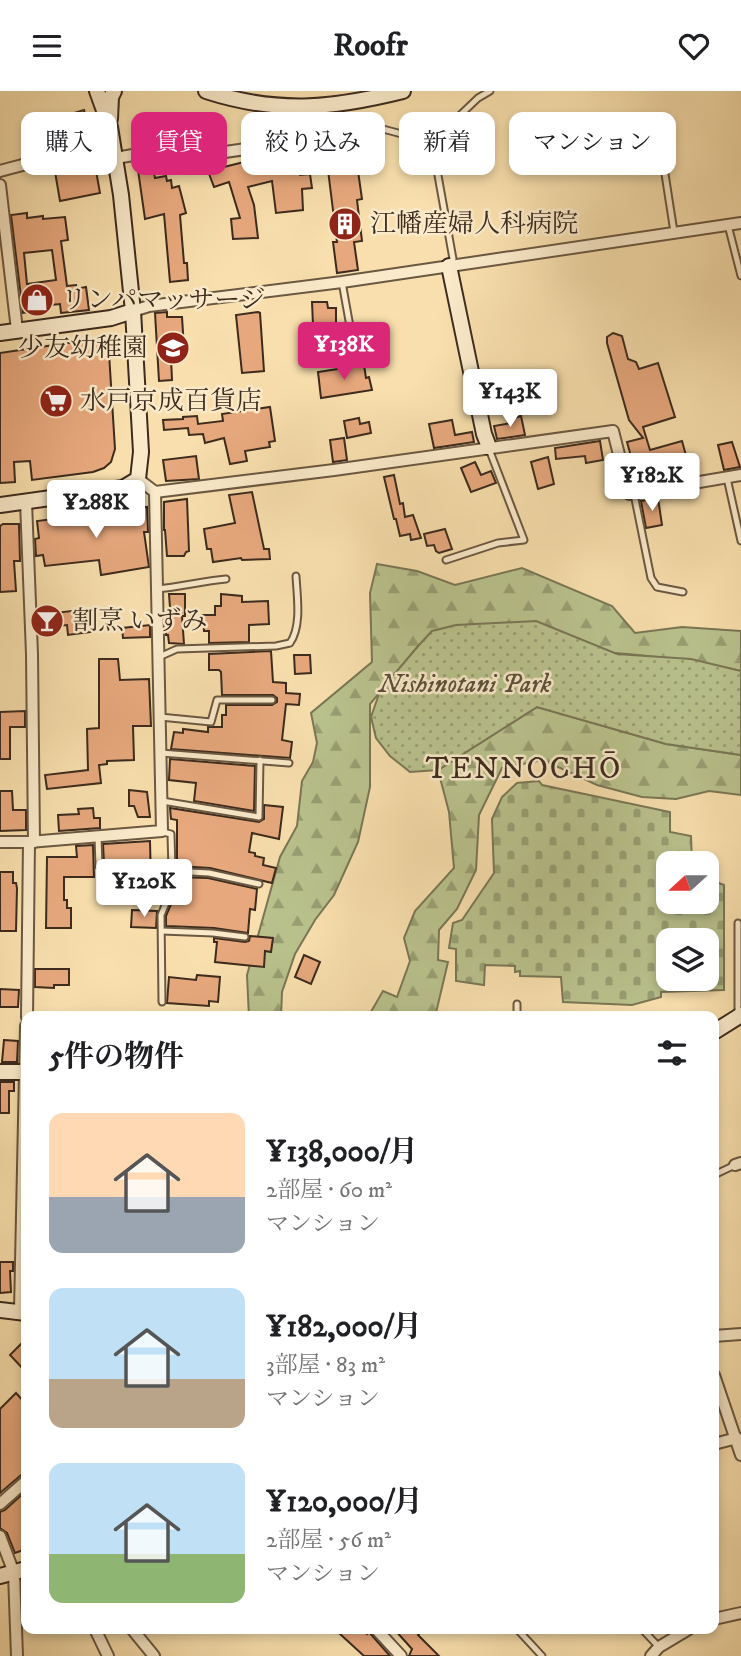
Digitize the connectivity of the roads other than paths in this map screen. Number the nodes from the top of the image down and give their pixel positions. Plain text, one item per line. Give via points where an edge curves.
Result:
1 (97, 91) edge
2 (114, 91) edge
3 (206, 91) edge
4 (403, 91) edge
5 (491, 91) edge
6 (104, 112) edge
7 (111, 112) edge
8 (463, 112) edge
9 (241, 150) edge
10 (117, 158) edge
11 (21, 164) edge
12 (117, 167) edge
13 (0, 171) edge
14 (438, 175) edge
15 (665, 175) edge
16 (0, 185) edge
17 (741, 223) edge
18 (728, 225) junction
19 (674, 232) junction
20 (449, 267) junction
21 (741, 276) edge
22 (342, 282) junction
23 (133, 311) junction
24 (17, 330) junction
25 (0, 333) edge
26 (358, 352) dead end
27 (489, 447) junction
28 (741, 475) edge
29 (727, 478) junction
30 (138, 479) junction
31 (155, 492) junction
32 (634, 494) junction
33 (26, 502) junction
34 (0, 505) edge
35 (741, 541) edge
36 (446, 560) dead end
37 (296, 576) dead end
38 (226, 579) dead end
39 (156, 589) junction
40 (683, 592) dead end
41 (159, 657) junction
42 (272, 700) dead end
43 (160, 717) junction
44 (161, 753) junction
45 (260, 760) junction
46 (289, 762) dead end
47 (161, 801) junction
48 (162, 831) junction
49 (98, 836) junction
50 (0, 842) edge
51 (31, 842) junction
52 (99, 866) dead end
53 (172, 871) junction
54 (258, 884) dead end
55 (738, 923) dead end
56 (162, 931) junction
57 (244, 937) dead end
58 (162, 1002) dead end
59 (517, 1004) dead end
60 (27, 1011) edge
61 (517, 1011) edge
62 (740, 1016) edge
63 (719, 1029) edge
64 (0, 1072) edge
65 (21, 1072) edge
66 (738, 1164) edge
67 (719, 1173) edge
68 (0, 1310) edge
69 (21, 1312) edge
70 (741, 1334) edge
71 (719, 1336) edge
72 (719, 1389) edge
73 (737, 1438) junction
74 (719, 1443) edge
75 (741, 1455) edge
76 (21, 1485) edge
77 (0, 1504) edge
78 (0, 1536) edge
79 (13, 1573) edge
80 (741, 1613) edge
81 (719, 1618) edge
82 (97, 1634) edge
83 (136, 1634) edge
84 (381, 1634) edge
85 (522, 1634) edge
86 (647, 1634) edge
87 (681, 1634) edge
88 (659, 1647) junction
89 (17, 1656) edge
90 (108, 1656) edge
91 (154, 1656) edge
92 (401, 1656) edge
93 (542, 1656) edge
94 (650, 1656) edge

1 - 6 street
2 - 7 street
3 - 4 street via 230,99 305,108 357,103
5 - 8 lane
9 - 10 street via 190,157 161,150
11 - 13 street
12 - 23 street
14 - 20 lane via 453,259
15 - 19 lane
16 - 24 street
17 - 18 street
18 - 19 street
18 - 21 lane
19 - 20 street
20 - 22 street
20 - 27 street
22 - 23 street
22 - 26 lane
23 - 24 street
23 - 30 street via 141,452
24 - 25 street
27 - 31 street
27 - 32 street via 613,431 629,494
27 - 36 lane via 524,540 498,543
28 - 29 street
29 - 32 street
29 - 35 lane
30 - 31 street
30 - 33 street via 123,488
31 - 39 street
32 - 40 lane via 651,578 657,587
33 - 34 street
33 - 51 street via 32,654
37 - 41 lane via 297,619 290,643 177,649
38 - 39 lane
39 - 41 street
41 - 43 street
42 - 43 lane via 217,700 212,722
43 - 44 street
44 - 45 lane
44 - 47 street
45 - 46 lane
45 - 47 lane via 259,817
47 - 48 street
48 - 49 street
48 - 53 lane via 171,834
49 - 51 street
49 - 52 lane
50 - 51 street
51 - 60 street
53 - 54 lane via 209,873
53 - 56 lane via 161,915
55 - 62 lane
56 - 57 lane
56 - 58 lane
59 - 61 lane
62 - 63 street
64 - 65 street
66 - 67 lane
68 - 69 street
70 - 71 street
72 - 73 street
73 - 74 street
73 - 75 street
76 - 77 street
78 - 79 street
79 - 89 street
80 - 81 street
82 - 90 street
83 - 91 street
84 - 92 street
85 - 93 lane
86 - 88 lane
87 - 88 street
88 - 94 street

